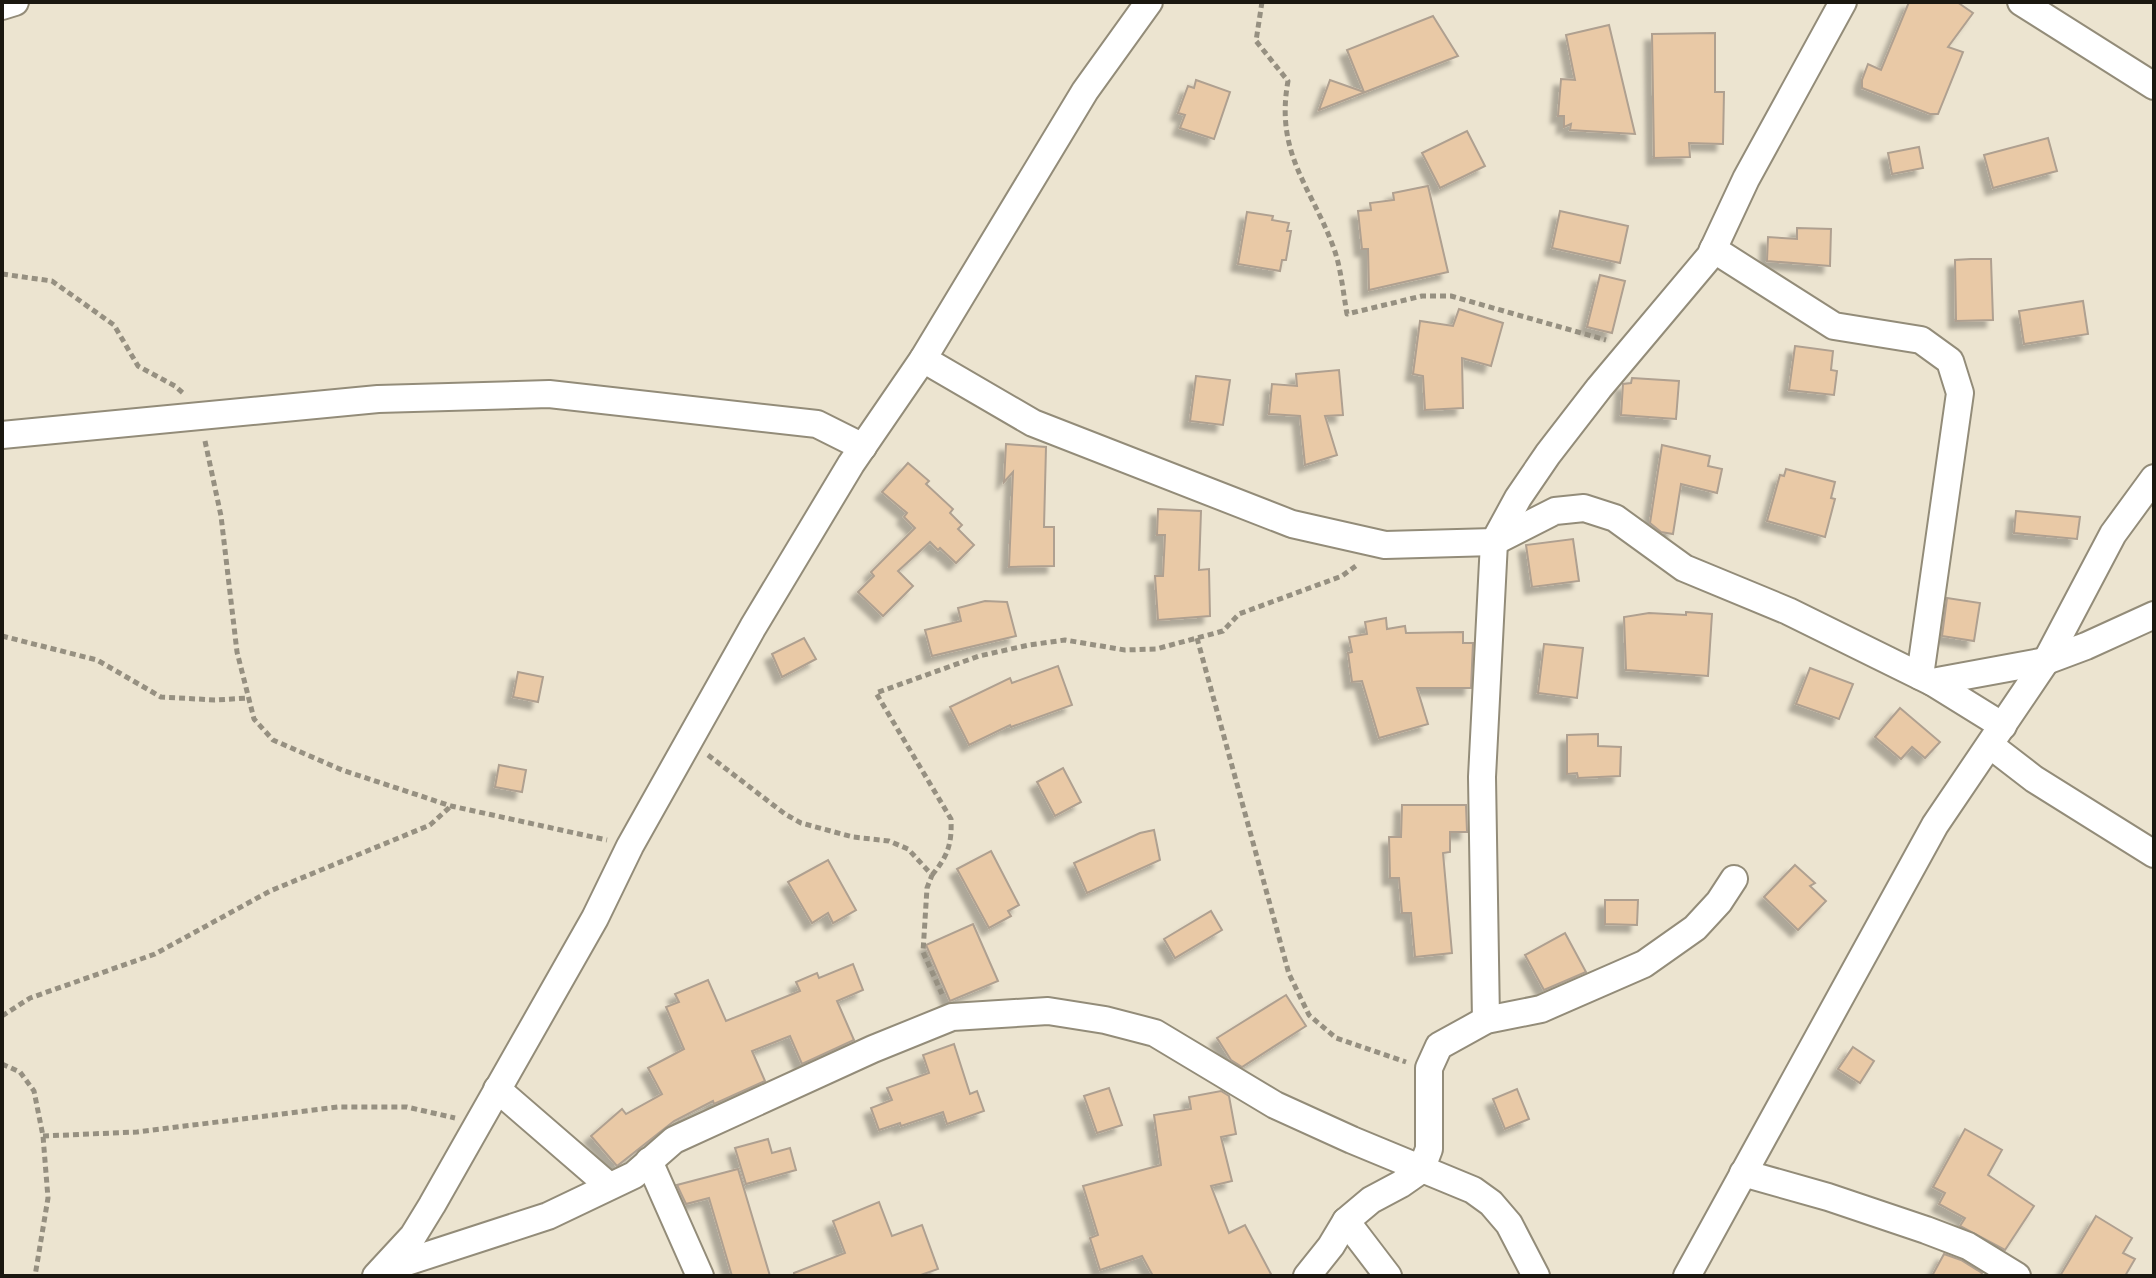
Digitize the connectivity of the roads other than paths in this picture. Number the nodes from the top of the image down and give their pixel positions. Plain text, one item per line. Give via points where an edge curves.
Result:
1 (15, 2) edge
2 (1149, 2) edge
3 (1843, 2) edge
4 (2021, 2) edge
5 (2, 6) edge
6 (2154, 86) edge
7 (1713, 249) junction
8 (923, 359) junction
9 (2, 435) edge
10 (863, 447) junction
11 (2154, 478) edge
12 (1494, 542) junction
13 (2154, 615) edge
14 (2046, 661) junction
15 (1926, 679) junction
16 (1997, 736) junction
17 (2154, 854) edge
18 (1734, 879) dead end
19 (1486, 1020) junction
20 (497, 1089) junction
21 (649, 1161) junction
22 (1421, 1170) junction
23 (1743, 1173) junction
24 (608, 1185) junction
25 (1346, 1221) junction
26 (379, 1273) edge
27 (700, 1276) edge
28 (1307, 1276) edge
29 (1388, 1276) edge
30 (1536, 1276) edge
31 (1687, 1276) edge
32 (2017, 1276) edge

1 - 5 street
2 - 8 street via 1085,91
3 - 7 street
4 - 6 street
7 - 12 street via 1548,454
7 - 15 street via 1834,326 1921,340 1950,361 1960,393
8 - 10 street
8 - 12 street via 1033,423 1292,524 1385,545
9 - 10 street via 378,399 549,394 817,424
10 - 20 street via 753,627
11 - 14 street via 2113,534
12 - 15 street via 1555,511 1584,508 1615,518 1684,568
12 - 19 street via 1482,777
13 - 14 street
14 - 15 street
14 - 16 street
15 - 16 street
16 - 17 street via 2034,779
16 - 23 street via 1935,825
18 - 19 street via 1695,928 1644,964 1541,1009
19 - 22 street via 1439,1046 1429,1068 1429,1149
20 - 24 street
20 - 26 street via 413,1236
21 - 22 street via 674,1140 952,1017 1048,1011 1155,1033 1275,1105
21 - 24 street via 634,1175
21 - 27 street
22 - 25 street
22 - 30 street via 1473,1190 1491,1203 1509,1224
23 - 31 street
23 - 32 street via 1926,1230 1968,1246
24 - 26 street via 535,1221
25 - 28 street
25 - 29 street

